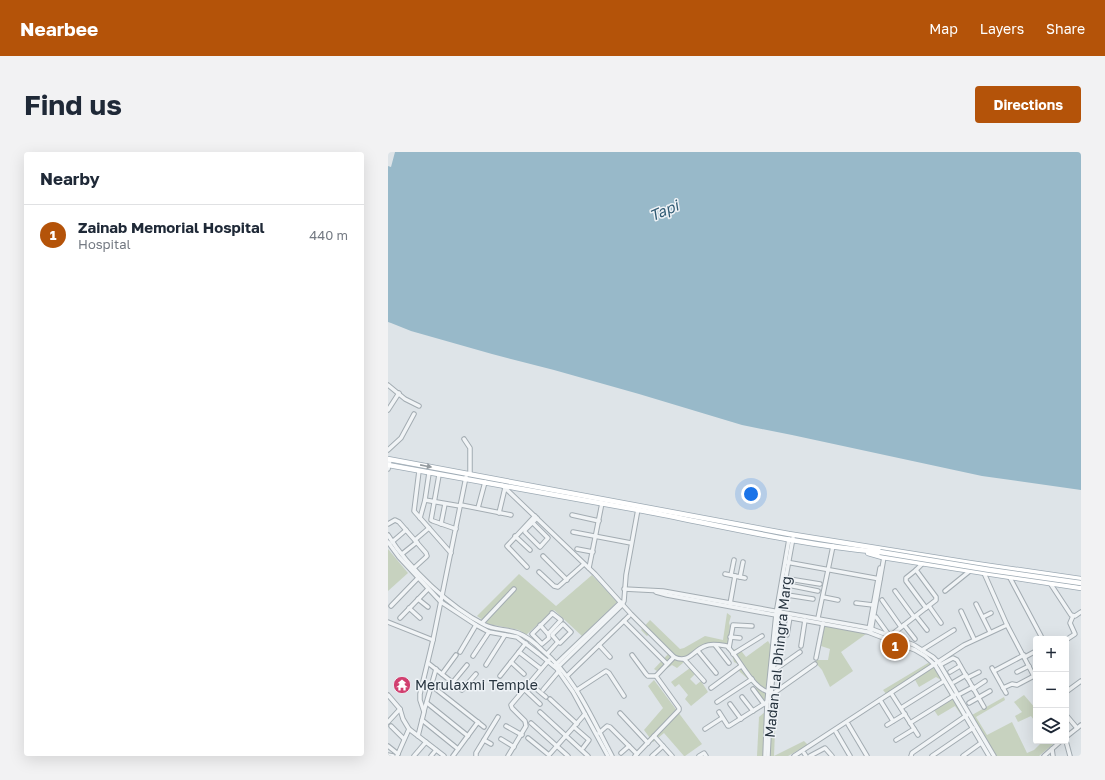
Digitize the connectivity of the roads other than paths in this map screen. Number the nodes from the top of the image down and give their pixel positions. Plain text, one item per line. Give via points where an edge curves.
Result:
1 (388, 385) edge
2 (399, 394) junction
3 (419, 406) dead end
4 (388, 410) edge
5 (414, 414) dead end
6 (464, 439) dead end
7 (388, 450) edge
8 (389, 459) edge
9 (388, 467) edge
10 (419, 471) junction
11 (429, 473) junction
12 (439, 474) junction
13 (467, 476) junction
14 (485, 482) junction
15 (503, 484) junction
16 (425, 500) junction
17 (434, 502) junction
18 (445, 504) junction
19 (602, 504) junction
20 (461, 506) junction
21 (638, 507) junction
22 (478, 508) junction
23 (499, 513) junction
24 (511, 515) dead end
25 (572, 516) dead end
26 (536, 517) junction
27 (420, 518) junction
28 (599, 521) junction
29 (533, 523) junction
30 (388, 524) edge
31 (441, 524) junction
32 (429, 528) junction
33 (456, 529) junction
34 (406, 530) junction
35 (573, 532) dead end
36 (388, 535) edge
37 (516, 536) junction
38 (596, 536) junction
39 (791, 537) junction
40 (416, 541) junction
41 (390, 542) edge
42 (631, 543) junction
43 (833, 546) junction
44 (577, 549) dead end
45 (530, 550) dead end
46 (592, 552) junction
47 (451, 553) junction
48 (402, 554) junction
49 (882, 555) junction
50 (543, 556) dead end
51 (734, 560) dead end
52 (743, 562) dead end
53 (786, 562) junction
54 (923, 563) junction
55 (970, 563) junction
56 (584, 564) junction
57 (976, 564) junction
58 (733, 566) junction
59 (527, 567) dead end
60 (414, 568) junction
61 (589, 568) junction
62 (742, 568) junction
63 (828, 570) junction
64 (916, 570) junction
65 (970, 570) junction
66 (539, 572) dead end
67 (984, 572) junction
68 (725, 574) dead end
69 (733, 576) junction
70 (1009, 576) junction
71 (740, 577) junction
72 (418, 578) junction
73 (746, 578) dead end
74 (785, 578) junction
75 (879, 579) junction
76 (567, 580) junction
77 (1081, 581) edge
78 (807, 582) junction
79 (1050, 583) junction
80 (820, 584) dead end
81 (1081, 588) edge
82 (428, 589) junction
83 (514, 589) dead end
84 (624, 589) junction
85 (806, 589) junction
86 (895, 591) dead end
87 (945, 591) dead end
88 (818, 592) dead end
89 (781, 594) junction
90 (442, 596) junction
91 (822, 597) junction
92 (418, 599) junction
93 (813, 599) dead end
94 (838, 600) dead end
95 (882, 600) dead end
96 (441, 602) junction
97 (856, 602) dead end
98 (622, 603) junction
99 (976, 604) dead end
100 (730, 605) junction
101 (874, 605) junction
102 (391, 606) dead end
103 (428, 607) dead end
104 (928, 607) junction
105 (409, 608) junction
106 (961, 611) dead end
107 (778, 613) junction
108 (991, 613) dead end
109 (1080, 613) edge
110 (629, 616) dead end
111 (915, 616) junction
112 (1073, 616) junction
113 (790, 617) junction
114 (876, 617) dead end
115 (983, 617) junction
116 (400, 618) dead end
117 (420, 618) dead end
118 (818, 618) junction
119 (1081, 619) edge
120 (805, 620) junction
121 (624, 621) junction
122 (388, 622) edge
123 (823, 623) junction
124 (941, 623) dead end
125 (482, 624) junction
126 (476, 625) junction
127 (1007, 625) junction
128 (540, 626) junction
129 (752, 626) dead end
130 (903, 626) junction
131 (870, 630) junction
132 (927, 630) dead end
133 (954, 630) dead end
134 (489, 632) junction
135 (990, 632) junction
136 (548, 634) junction
137 (505, 635) junction
138 (787, 635) dead end
139 (762, 636) dead end
140 (1042, 636) dead end
141 (730, 637) junction
142 (740, 638) dead end
143 (889, 638) junction
144 (1069, 638) edge
145 (915, 639) dead end
146 (974, 639) junction
147 (433, 640) junction
148 (558, 642) junction
149 (526, 643) junction
150 (599, 645) junction
151 (715, 645) junction
152 (540, 646) junction
153 (801, 646) dead end
154 (729, 648) junction
155 (922, 650) junction
156 (698, 651) junction
157 (460, 652) dead end
158 (519, 652) junction
159 (800, 652) dead end
160 (1033, 652) edge
161 (547, 654) junction
162 (733, 654) junction
163 (632, 655) dead end
164 (456, 656) dead end
165 (473, 656) dead end
166 (610, 656) dead end
167 (1024, 656) junction
168 (674, 657) junction
169 (816, 658) dead end
170 (549, 659) junction
171 (684, 659) junction
172 (511, 662) junction
173 (428, 663) junction
174 (729, 663) dead end
175 (667, 664) junction
176 (814, 664) dead end
177 (938, 664) junction
178 (467, 665) dead end
179 (486, 665) dead end
180 (741, 666) junction
181 (960, 666) junction
182 (1029, 666) junction
183 (558, 667) junction
184 (436, 669) junction
185 (541, 669) junction
186 (772, 672) junction
187 (950, 672) dead end
188 (979, 672) dead end
189 (1017, 672) dead end
190 (716, 673) dead end
191 (442, 674) junction
192 (476, 674) dead end
193 (524, 674) dead end
194 (1033, 674) edge
195 (500, 676) dead end
196 (567, 676) junction
197 (656, 676) junction
198 (966, 677) junction
199 (752, 679) junction
200 (1033, 679) edge
201 (704, 681) dead end
202 (944, 681) junction
203 (1081, 681) edge
204 (453, 682) junction
205 (954, 682) dead end
206 (985, 682) dead end
207 (530, 683) junction
208 (432, 686) junction
209 (711, 688) dead end
210 (973, 688) junction
211 (1003, 688) junction
212 (753, 689) dead end
213 (525, 690) junction
214 (577, 690) junction
215 (1069, 690) edge
216 (542, 691) junction
217 (990, 691) dead end
218 (770, 693) junction
219 (892, 693) junction
220 (1006, 693) dead end
221 (388, 695) edge
222 (956, 695) junction
223 (624, 696) dead end
224 (742, 697) dead end
225 (979, 697) junction
226 (535, 699) junction
227 (880, 700) junction
228 (717, 702) dead end
229 (427, 703) junction
230 (767, 703) junction
231 (969, 703) dead end
232 (540, 704) dead end
233 (730, 704) dead end
234 (984, 707) dead end
235 (901, 708) junction
236 (400, 709) junction
237 (424, 712) junction
238 (540, 712) dead end
239 (719, 712) dead end
240 (753, 712) junction
241 (620, 713) dead end
242 (585, 714) junction
243 (905, 714) junction
244 (967, 715) junction
245 (498, 717) dead end
246 (722, 718) junction
247 (741, 719) junction
248 (1069, 719) edge
249 (422, 720) junction
250 (893, 721) junction
251 (388, 722) edge
252 (478, 722) junction
253 (531, 723) dead end
254 (910, 723) junction
255 (848, 724) dead end
256 (576, 725) junction
257 (887, 725) dead end
258 (1081, 725) edge
259 (391, 726) dead end
260 (506, 726) dead end
261 (484, 727) dead end
262 (972, 728) junction
263 (1077, 728) junction
264 (409, 729) junction
265 (914, 729) junction
266 (705, 730) dead end
267 (836, 732) dead end
268 (599, 733) junction
269 (522, 735) junction
270 (918, 735) dead end
271 (1069, 735) edge
272 (418, 736) junction
273 (468, 736) junction
274 (566, 736) junction
275 (654, 736) junction
276 (528, 738) dead end
277 (404, 739) junction
278 (501, 739) dead end
279 (484, 740) junction
280 (896, 740) dead end
281 (426, 742) junction
282 (648, 743) junction
283 (981, 743) junction
284 (491, 744) dead end
285 (1058, 744) edge
286 (1067, 744) edge
287 (388, 746) edge
288 (557, 746) junction
289 (629, 746) junction
290 (663, 746) junction
291 (514, 747) junction
292 (583, 748) dead end
293 (458, 749) junction
294 (1052, 749) junction
295 (436, 750) junction
296 (621, 753) dead end
297 (388, 755) edge
298 (397, 755) edge
299 (545, 755) edge
300 (636, 755) edge
301 (393, 756) edge
302 (414, 756) edge
303 (431, 756) edge
304 (444, 756) edge
305 (453, 756) edge
306 (476, 756) edge
307 (508, 756) edge
308 (568, 756) edge
309 (588, 756) edge
310 (608, 756) edge
311 (612, 756) edge
312 (652, 756) edge
313 (672, 756) edge
314 (699, 756) edge
315 (706, 756) edge
316 (766, 756) edge
317 (794, 756) edge
318 (810, 756) edge
319 (832, 756) edge
320 (850, 756) edge
321 (867, 756) edge
322 (911, 756) edge
323 (932, 756) edge
324 (963, 756) edge
325 (989, 756) edge
326 (994, 756) edge
327 (1044, 756) edge
328 (1053, 756) edge
329 (1070, 756) edge

1 - 2 street
2 - 3 street
2 - 4 street
5 - 7 street via 401,438
6 - 13 street via 470,448
8 - 9 street
8 -> 13 main road
9 - 10 main road
10 - 11 main road
10 - 27 street via 413,508
11 - 12 main road
11 - 16 street
12 - 13 main road
12 - 17 street
13 - 14 main road
13 - 15 main road
13 - 20 street
14 - 15 main road
14 - 22 street
15 - 19 main road
15 - 21 main road
15 - 23 street
15 - 26 street
16 - 17 street
16 - 27 street
17 - 18 street
17 - 31 street via 431,520
18 - 20 street
18 - 31 street
19 - 21 main road
19 - 28 street
20 - 22 street
20 - 33 street
21 - 39 main road
21 - 42 street
22 - 23 street
23 - 24 street
25 - 28 street
26 - 29 street
26 - 37 street
26 - 56 street
27 - 32 street
28 - 38 street
29 - 29 street via 524,532 540,547 549,537
30 - 34 street via 397,521
31 - 33 street
32 - 40 street
32 - 47 street
33 - 47 street
34 - 40 street
34 - 41 street
35 - 38 street
36 - 41 street
37 - 45 street
37 - 59 street via 507,547
38 - 42 street
38 - 46 street
39 - 43 main road
39 - 53 street, Madan Lal Dhingra Marg
39 - 55 main road
40 - 48 street
40 - 60 street via 427,556
41 - 48 street
41 - 72 street via 399,557
42 - 84 street
43 - 49 main road
43 - 63 street
44 - 46 street
46 - 61 street
47 - 90 street
48 - 60 street
49 - 54 main road
49 - 75 street
49 - 77 main road, bridge
50 - 76 street
51 - 58 street
52 - 62 street
53 - 63 street
53 - 74 street, Madan Lal Dhingra Marg
54 - 64 street
54 - 65 main road
55 - 57 main road
55 - 65 main road
56 - 61 street
56 - 76 street
57 - 77 main road
57 - 77 main road, bridge
58 - 62 street
58 - 69 street
60 - 90 street
61 - 98 street
62 - 71 street
63 - 75 street
63 - 91 street
64 - 104 street via 936,597
64 - 104 street via 906,578 906,581
65 - 67 main road
65 - 87 street
66 - 76 street via 556,587
67 - 70 main road
67 - 127 street
68 - 69 street
69 - 71 street
69 - 100 street
70 - 79 main road
70 - 140 street
71 - 73 street
72 - 82 street
72 - 102 street
74 - 78 street
74 - 85 street via 788,585
74 - 89 street, Madan Lal Dhingra Marg
75 - 101 street
78 - 80 street
78 - 85 street
79 - 81 main road
79 - 112 street
82 - 92 street
82 - 96 street
83 - 125 street
84 - 98 street
84 - 100 street via 663,591
85 - 88 street
86 - 111 street
89 - 93 street
89 - 107 street, Madan Lal Dhingra Marg
90 - 96 street
90 - 125 street via 464,614
91 - 94 street
91 - 118 street
92 - 103 street
92 - 105 street
95 - 130 street
96 - 126 street
96 - 147 street
97 - 101 street
98 - 168 street
98 - 183 street
99 - 115 street
100 - 107 street
101 - 131 street
104 - 111 street
104 - 124 street
105 - 116 street
105 - 117 street
106 - 146 street
107 - 113 street
107 - 118 street
107 - 186 street, Madan Lal Dhingra Marg
108 - 115 street
109 - 112 street
109 - 119 street
110 - 121 street
111 - 130 street
111 - 132 street
112 - 144 street via 1070,622 1075,634
113 - 120 street
113 - 138 street
114 - 143 street
115 - 135 street
118 - 131 street
120 - 123 street
120 - 153 street
121 - 150 street
121 - 175 street
122 - 147 street
123 - 131 street
123 - 169 street
125 - 152 street via 519,633
126 - 134 street
126 - 157 street
127 - 135 street
127 - 167 street
128 - 136 street
128 - 136 street via 552,613 561,620
128 - 152 street via 532,634
129 - 141 street via 734,624
130 - 143 street
130 - 145 street
131 - 143 street
133 - 155 street
134 - 137 street
134 - 165 street
135 - 146 street
136 - 152 street via 549,638
137 - 149 street via 517,637
137 - 179 street
139 - 162 street
141 - 142 street
141 - 154 street
143 - 155 street via 914,644
143 - 177 street via 916,650
146 - 177 street
147 - 173 street
148 - 148 street via 552,635 563,624 571,631
148 - 161 street
149 - 158 street
149 - 170 street
150 - 166 street
150 - 196 street
151 - 154 street
151 - 156 street via 707,645
151 - 174 street
152 - 161 street
154 - 162 street
155 - 177 street
156 - 171 street
156 - 190 street
158 - 172 street
158 - 185 street
159 - 186 street
160 - 167 street
161 - 170 street
162 - 180 street
163 - 197 street via 648,676
164 - 191 street
167 - 182 street
167 - 211 street via 993,669
168 - 171 street
168 - 175 street
170 - 183 street
170 - 185 street
171 - 201 street
172 - 193 street
172 - 195 street
173 - 184 street
173 - 237 street via 420,694
175 - 197 street
176 - 218 street via 774,693
177 - 181 street via 953,658
177 - 202 street
177 - 219 street
177 - 222 street
178 - 204 street
180 - 199 street
180 - 209 street
181 - 187 street
181 - 198 street
182 - 189 street
182 - 194 street
183 - 196 street
183 - 216 street
183 - 242 street
184 - 191 street
184 - 208 street
185 - 207 street
186 - 218 street, Madan Lal Dhingra Marg
188 - 198 street
191 - 204 street
192 - 204 street via 462,690
196 - 214 street
197 - 275 street via 679,708
198 - 205 street
198 - 210 street
199 - 218 street
199 - 228 street
200 - 211 street
202 - 222 street
202 - 235 street
203 - 215 street
206 - 210 street
207 - 213 street
207 - 216 street
208 - 229 street
208 - 252 street
210 - 222 street
210 - 225 street
211 - 220 street
212 - 230 street
213 - 226 street
213 - 269 street via 511,706 526,723
214 - 223 street via 606,671
214 - 268 street
216 - 226 street
216 - 256 street
217 - 225 street
218 - 230 street, Madan Lal Dhingra Marg
219 - 227 street
219 - 235 street
221 - 236 street
222 - 244 street
222 - 254 street
224 - 240 street
225 - 231 street
225 - 234 street
226 - 232 street
227 - 250 street
227 - 317 street
229 - 237 street
229 - 273 street
230 - 240 street
230 - 316 street, Madan Lal Dhingra Marg
233 - 247 street
235 - 243 street
236 - 251 street
236 - 264 street
237 - 249 street
238 - 274 street
239 - 246 street
240 - 247 street
241 - 282 street
242 - 256 street
242 - 310 street
243 - 250 street
243 - 254 street
244 - 262 street
244 - 322 street
244 - 326 street
245 - 279 street
246 - 247 street via 728,726
246 - 266 street
248 - 263 street
249 - 272 street
249 - 293 street
250 - 257 street
252 - 261 street
252 - 273 street
253 - 288 street
254 - 265 street
255 - 321 street
256 - 274 street
256 - 292 street via 589,740
258 - 263 street
259 - 277 street
260 - 269 street
262 - 283 street
262 - 323 street
263 - 271 street
264 - 272 street
264 - 277 street
265 - 270 street
265 - 280 street
267 - 320 street
268 - 289 street via 607,726 610,727
268 - 311 street
269 - 291 street
272 - 281 street
273 - 293 street
274 - 288 street
274 - 309 street
275 - 282 street
275 - 290 street
276 - 299 street
277 - 298 street
278 - 291 street
279 - 284 street
279 - 306 street
281 - 295 street
281 - 302 street
282 - 300 street
283 - 324 street
283 - 325 street
285 - 294 street
286 - 329 street
287 - 298 street
288 - 299 street via 550,754
288 - 308 street
289 - 296 street
289 - 300 street
290 - 312 street
290 - 313 street
291 - 307 street
293 - 305 street
294 - 327 street
294 - 328 street
295 - 303 street
295 - 304 street
297 - 301 street
314 - 315 street via 704,753
318 - 319 street via 825,748

